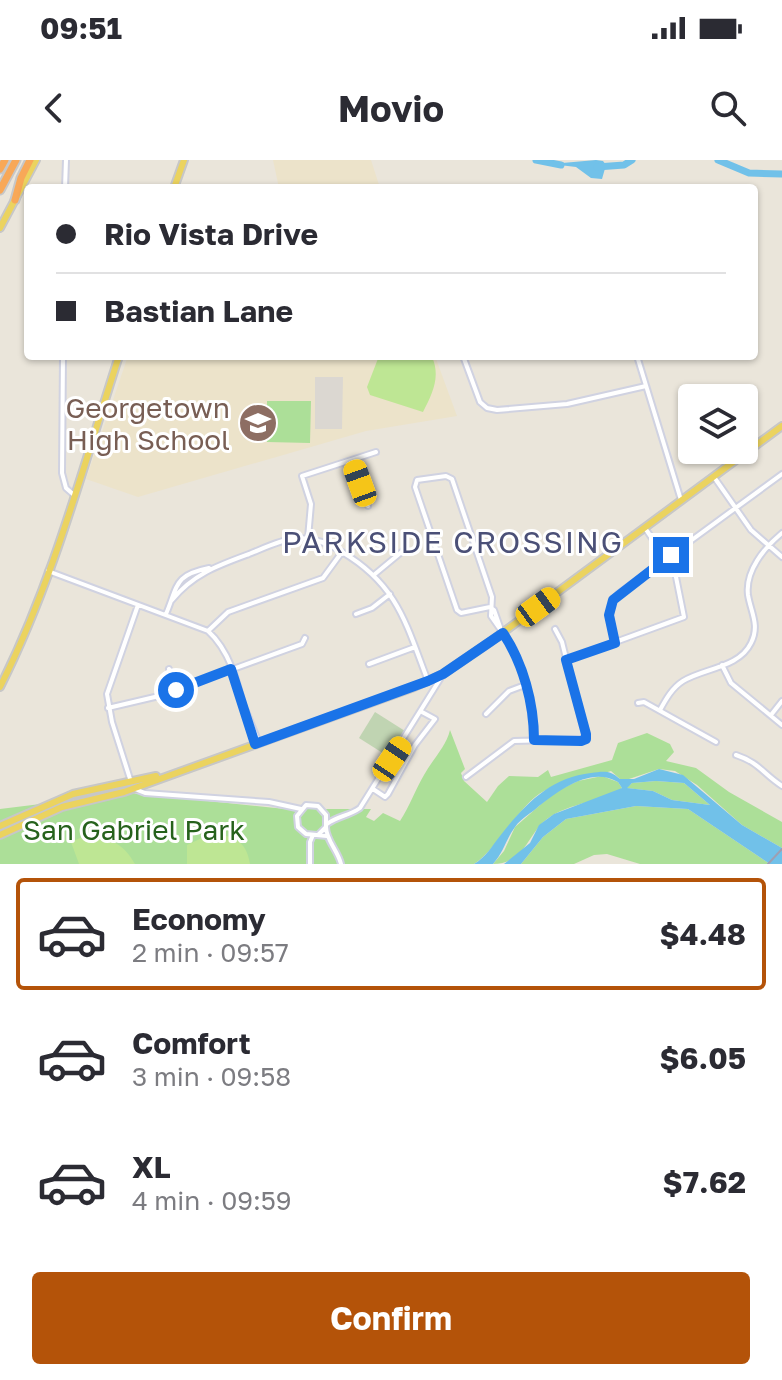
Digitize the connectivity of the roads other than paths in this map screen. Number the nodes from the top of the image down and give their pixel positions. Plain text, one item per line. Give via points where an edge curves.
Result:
1 (5, 160) edge
2 (16, 160) edge
3 (30, 160) edge
4 (36, 160) edge
5 (66, 160) edge
6 (184, 160) edge
7 (0, 169) edge
8 (65, 184) edge
9 (175, 184) edge
10 (0, 190) edge
11 (15, 200) junction
12 (0, 228) edge
13 (63, 360) edge
14 (118, 360) edge
15 (464, 360) edge
16 (638, 360) edge
17 (646, 386) junction
18 (782, 426) edge
19 (376, 452) dead end
20 (352, 460) junction
21 (782, 474) edge
22 (714, 477) junction
23 (74, 495) junction
24 (681, 500) junction
25 (368, 506) dead end
26 (735, 508) junction
27 (645, 526) junction
28 (782, 533) edge
29 (308, 538) junction
30 (768, 547) junction
31 (404, 550) dead end
32 (342, 552) junction
33 (782, 557) edge
34 (667, 558) junction
35 (48, 571) junction
36 (375, 574) junction
37 (390, 594) junction
38 (138, 605) junction
39 (490, 607) junction
40 (166, 614) junction
41 (356, 614) dead end
42 (498, 619) junction
43 (517, 623) junction
44 (555, 629) dead end
45 (502, 630) junction
46 (208, 631) junction
47 (305, 638) dead end
48 (615, 643) junction
49 (415, 647) junction
50 (566, 660) junction
51 (369, 664) dead end
52 (722, 665) junction
53 (169, 669) dead end
54 (231, 669) junction
55 (443, 674) junction
56 (428, 681) junction
57 (525, 685) junction
58 (0, 687) edge
59 (176, 690) junction
60 (782, 701) edge
61 (638, 703) dead end
62 (108, 708) junction
63 (660, 710) junction
64 (421, 712) junction
65 (486, 714) dead end
66 (771, 716) junction
67 (782, 725) edge
68 (534, 740) junction
69 (716, 742) dead end
70 (257, 743) junction
71 (736, 755) dead end
72 (466, 777) dead end
73 (132, 785) junction
74 (782, 786) edge
75 (373, 789) junction
76 (289, 808) junction
77 (301, 809) junction
78 (33, 811) junction
79 (326, 815) junction
80 (297, 816) junction
81 (36, 818) junction
82 (336, 818) junction
83 (326, 825) junction
84 (0, 826) edge
85 (306, 834) junction
86 (316, 834) junction
87 (0, 835) edge
88 (327, 836) junction
89 (310, 842) junction
90 (310, 864) edge
91 (341, 864) edge

1 - 7 highway
2 - 10 highway
3 - 11 highway
4 - 11 main road
5 - 8 street
6 - 9 main road
11 - 12 main road
13 - 23 street via 62,473
14 - 23 main road
15 - 17 street via 480,402 497,410 567,404
16 - 17 street
17 - 24 street
18 - 22 main road
19 - 20 street
20 - 25 street
20 - 29 street via 302,476 311,504
21 - 26 street
22 - 24 main road
22 - 26 street
23 - 35 main road
24 - 27 main road
26 - 30 street
26 - 34 street
27 - 34 street
27 - 43 main road
28 - 30 street
29 - 32 street
29 - 40 street via 184,575
30 - 33 street
30 - 52 street via 748,574 756,626 752,641 740,656
31 - 36 street
32 - 36 street
32 - 46 street via 323,578 228,612
34 - 48 street via 613,600 609,615
34 - 48 street via 684,617
35 - 38 street
35 - 58 main road
36 - 37 street
37 - 41 street
37 - 49 street
38 - 40 street
38 - 62 street via 109,683
39 - 39 street via 458,612 417,480 451,478 492,597
39 - 42 street
39 - 45 street
40 - 46 street
42 - 43 street
42 - 45 street
43 - 45 main road
44 - 50 street
45 - 55 main road
45 - 57 street
46 - 54 street
47 - 54 street via 302,644
48 - 50 street
49 - 51 street
49 - 56 street
50 - 68 street via 586,739
52 - 63 street via 683,681
52 - 66 street via 731,683
53 - 59 street
54 - 59 street
54 - 70 street
55 - 56 main road
55 - 64 street
56 - 70 main road
57 - 65 street via 509,691
57 - 68 street
59 - 62 street
60 - 66 street
61 - 63 street
62 - 73 street
63 - 69 street
64 - 75 street
64 - 75 street via 435,719 388,794
66 - 67 street
68 - 72 street via 506,745
70 - 73 main road
71 - 74 street via 756,762
73 - 76 street via 145,793
73 - 78 main road via 73,794
73 - 81 main road
75 - 82 street via 360,808
76 - 77 street
76 - 80 street
77 - 79 street via 312,804
77 - 80 street
78 - 81 main road
78 - 84 main road
79 - 82 street
79 - 83 street
80 - 85 street via 298,827
81 - 87 main road
82 - 83 street
83 - 86 street
83 - 88 street
85 - 86 street
85 - 89 street
86 - 88 street
86 - 89 street
88 - 91 street
89 - 90 street

